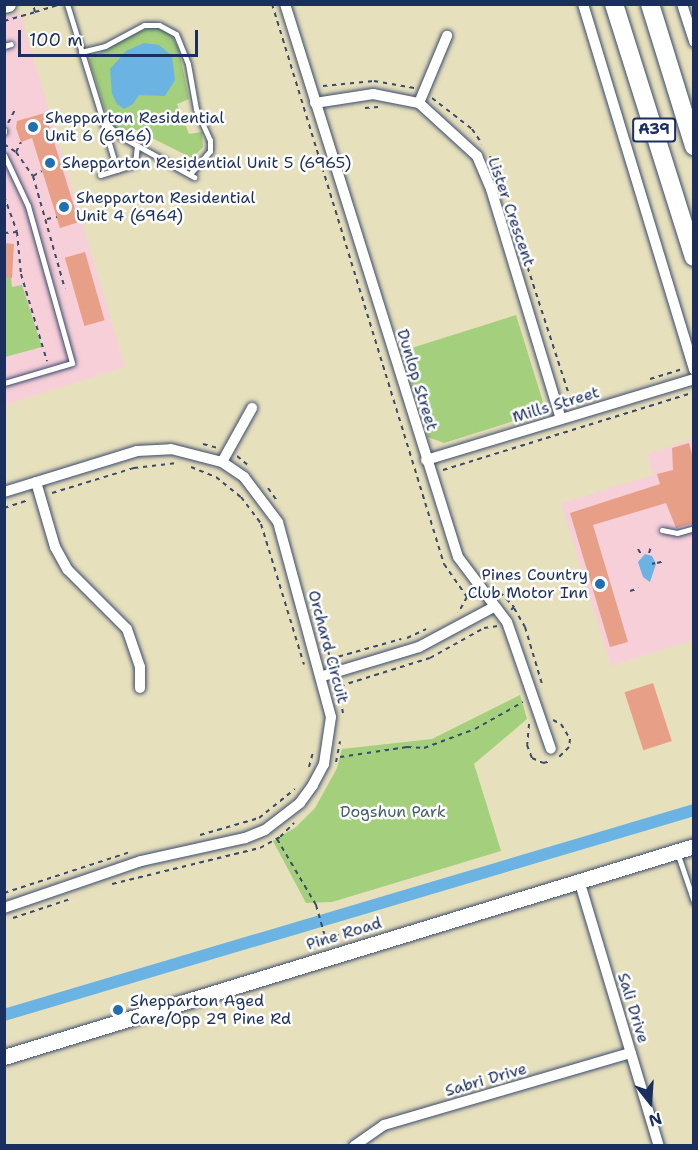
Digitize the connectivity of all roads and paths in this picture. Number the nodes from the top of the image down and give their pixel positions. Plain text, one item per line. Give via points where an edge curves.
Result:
1 (33, 4) edge
2 (59, 4) edge
3 (67, 4) edge
4 (272, 4) edge
5 (285, 4) edge
6 (583, 4) edge
7 (614, 4) edge
8 (650, 4) edge
9 (682, 4) edge
10 (35, 12) junction
11 (4, 21) edge
12 (447, 36) dead end
13 (693, 42) edge
14 (81, 52) junction
15 (323, 86) dead end
16 (421, 98) junction
17 (315, 104) junction
18 (383, 107) dead end
19 (363, 108) dead end
20 (15, 110) dead end
21 (103, 121) junction
22 (5, 131) edge
23 (21, 142) dead end
24 (4, 144) edge
25 (483, 145) dead end
26 (137, 146) junction
27 (693, 146) edge
28 (16, 152) junction
29 (488, 153) dead end
30 (4, 155) edge
31 (117, 170) junction
32 (42, 171) dead end
33 (100, 175) dead end
34 (33, 176) junction
35 (501, 183) dead end
36 (4, 196) edge
37 (57, 217) dead end
38 (47, 219) junction
39 (16, 232) junction
40 (4, 233) edge
41 (519, 239) dead end
42 (18, 255) junction
43 (14, 256) dead end
44 (693, 256) edge
45 (65, 289) dead end
46 (47, 362) dead end
47 (693, 369) edge
48 (693, 379) edge
49 (4, 383) edge
50 (689, 394) dead end
51 (572, 404) dead end
52 (252, 408) dead end
53 (561, 419) junction
54 (194, 443) dead end
55 (225, 457) junction
56 (426, 460) junction
57 (254, 471) dead end
58 (440, 471) dead end
59 (261, 480) dead end
60 (36, 482) junction
61 (4, 492) edge
62 (40, 497) junction
63 (4, 508) edge
64 (280, 509) dead end
65 (693, 528) edge
66 (662, 530) dead end
67 (651, 547) dead end
68 (638, 549) dead end
69 (649, 553) dead end
70 (641, 554) dead end
71 (665, 561) dead end
72 (655, 563) dead end
73 (639, 588) dead end
74 (630, 591) dead end
75 (494, 607) junction
76 (316, 616) dead end
77 (452, 617) dead end
78 (435, 625) dead end
79 (330, 659) junction
80 (305, 669) dead end
81 (335, 672) junction
82 (323, 676) junction
83 (140, 688) dead end
84 (523, 702) dead end
85 (342, 721) dead end
86 (341, 733) dead end
87 (551, 749) dead end
88 (327, 752) junction
89 (338, 757) junction
90 (335, 767) dead end
91 (305, 775) dead end
92 (302, 783) dead end
93 (295, 822) dead end
94 (269, 827) junction
95 (195, 837) dead end
96 (277, 839) junction
97 (693, 846) edge
98 (141, 849) dead end
99 (677, 851) junction
100 (579, 880) junction
101 (102, 885) dead end
102 (4, 893) edge
103 (82, 894) dead end
104 (693, 902) edge
105 (4, 908) edge
106 (4, 921) edge
107 (344, 952) junction
108 (631, 1053) junction
109 (4, 1057) edge
110 (354, 1146) edge
111 (659, 1146) edge

1 - 10 path
2 - 10 path
3 - 14 lane
4 - 77 path via 444,564 467,597 465,607
5 - 17 street, Dunlop Street
6 - 47 street
7 - 44 highway, A39
8 - 27 highway, A39
9 - 13 street
10 - 11 path
12 - 16 street
14 - 21 lane
14 - 26 lane via 105,46 144,25 165,27 176,34 188,64 196,109 210,141 210,152 192,176
15 - 16 path via 374,81 410,86
16 - 17 street via 373,94
16 - 25 path via 472,129
16 - 53 street, Lister Crescent via 477,156 491,189
17 - 56 street, Dunlop Street
18 - 19 path
20 - 22 path
21 - 26 lane
21 - 31 lane
23 - 28 path
24 - 28 path
26 - 31 lane via 135,164
28 - 34 path
29 - 35 path
30 - 49 lane via 28,206 72,363
31 - 33 lane
32 - 34 path
34 - 38 path
36 - 39 path
37 - 38 path
38 - 45 path
39 - 40 path
39 - 42 path
41 - 51 path
42 - 43 path
42 - 46 path
48 - 53 street, Mills Street
50 - 58 path
52 - 55 street
53 - 56 street, Mills Street
54 - 55 path
55 - 57 path via 241,458
55 - 60 street, Orchard Circuit via 171,448 137,451
55 - 82 street, Orchard Circuit via 278,522
56 - 75 street, Dunlop Street via 458,557
59 - 64 path
60 - 61 street, Orchard Circuit
60 - 62 street
62 - 63 path
62 - 80 path via 134,468 169,464 181,463 216,477 242,497 261,524
62 - 83 street via 55,547 68,570 127,629 140,667
65 - 66 lane via 676,533
67 - 69 path
68 - 70 path
71 - 72 path
73 - 74 path
75 - 81 street via 419,646
75 - 87 street, Dunlop Street via 507,622
76 - 79 path
78 - 79 path via 408,637
79 - 81 path
81 - 82 street
81 - 85 path
82 - 88 street, Orchard Circuit via 331,717
84 - 89 path via 475,729 424,748
86 - 89 path
88 - 89 path
88 - 91 path via 315,747
88 - 94 street, Orchard Circuit via 313,785 300,803
89 - 90 path
92 - 95 path via 259,818
93 - 96 path
94 - 96 path
94 - 105 street, Orchard Circuit via 245,838 141,861
96 - 101 path via 260,848
96 - 107 path via 316,905 326,939 343,933
97 - 99 street, Pine Road
98 - 102 path
99 - 100 street, Pine Road
99 - 104 lane
100 - 107 street, Pine Road
100 - 108 street, Sali Drive
103 - 106 path
107 - 109 street, Pine Road
108 - 110 street, Sabri Drive via 384,1125
108 - 111 street, Sali Drive

